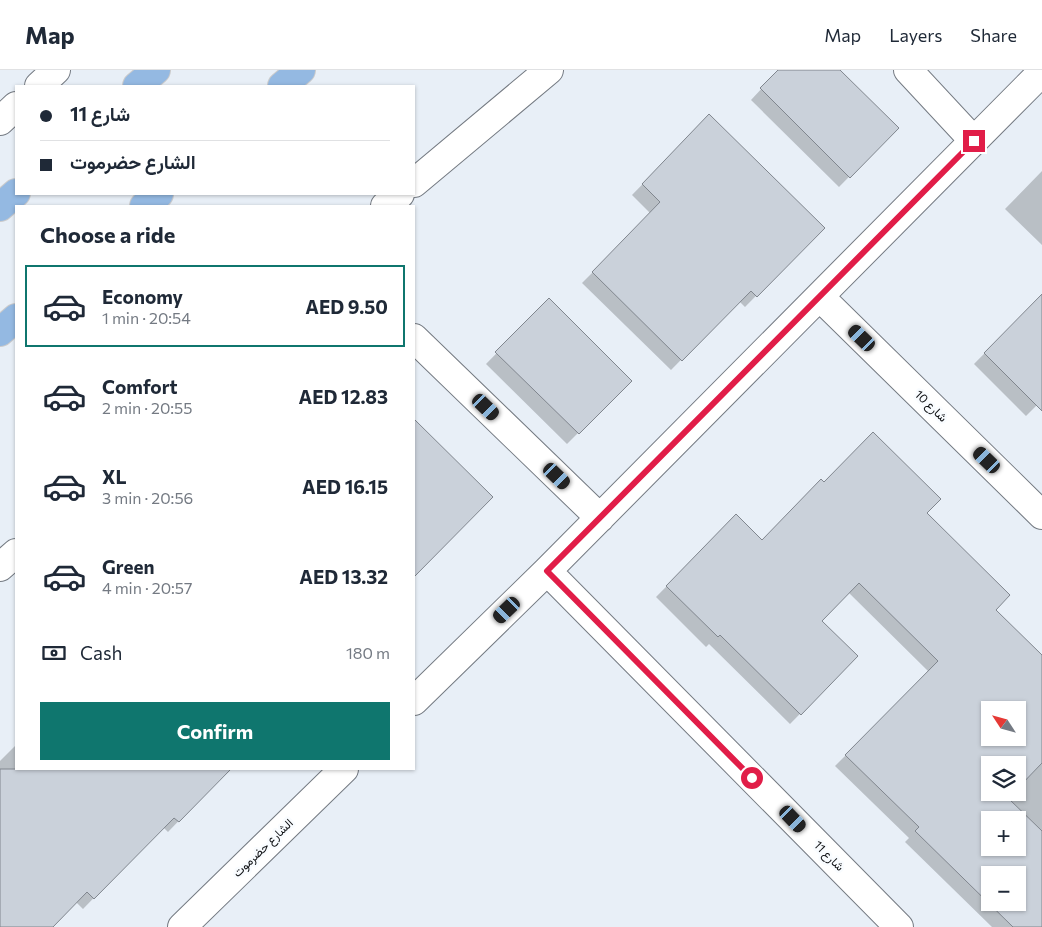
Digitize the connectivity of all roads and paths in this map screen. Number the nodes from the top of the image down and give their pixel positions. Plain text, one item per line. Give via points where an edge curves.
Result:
1 (56, 70) edge
2 (156, 70) edge
3 (301, 70) edge
4 (549, 70) edge
5 (908, 70) edge
6 (1042, 72) edge
7 (40, 85) edge
8 (138, 85) edge
9 (283, 85) edge
10 (15, 107) edge
11 (0, 121) edge
12 (974, 141) junction
13 (415, 182) edge
14 (15, 194) edge
15 (158, 195) edge
16 (399, 195) edge
17 (145, 205) edge
18 (386, 205) edge
19 (0, 208) edge
20 (820, 297) junction
21 (15, 319) edge
22 (0, 332) edge
23 (415, 339) edge
24 (1042, 515) edge
25 (600, 518) junction
26 (15, 554) edge
27 (0, 567) edge
28 (547, 571) junction
29 (415, 700) edge
30 (343, 770) edge
31 (182, 927) edge
32 (899, 927) edge

1 - 7 street
2 - 8 main road
3 - 9 main road
4 - 13 street
5 - 12 street
6 - 12 street
10 - 11 street
12 - 20 street
14 - 19 main road
15 - 17 main road
16 - 18 street
20 - 24 street, شارع 10
20 - 25 street
21 - 22 main road
23 - 25 street
25 - 28 street
26 - 27 street
28 - 29 street
28 - 32 street, شارع 11
30 - 31 street, الشارع حضرموت

